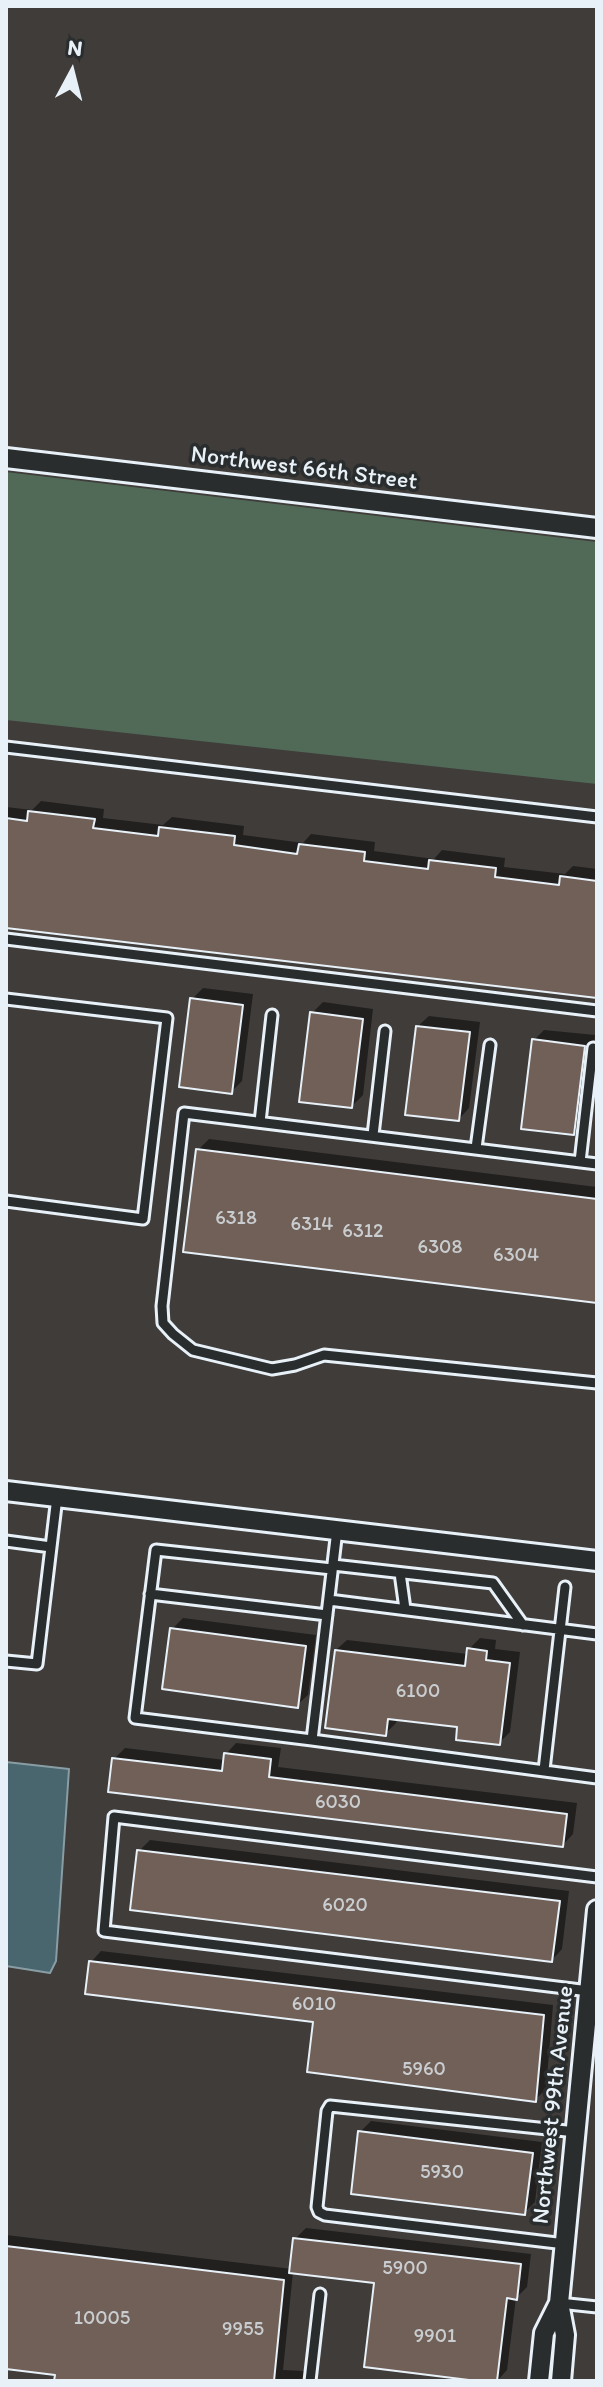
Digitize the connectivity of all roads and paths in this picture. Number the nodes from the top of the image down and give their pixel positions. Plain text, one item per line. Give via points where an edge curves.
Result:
1 (6, 458) edge
2 (597, 528) edge
3 (6, 747) edge
4 (597, 817) edge
5 (6, 939) edge
6 (6, 999) edge
7 (597, 1011) edge
8 (272, 1015) dead end
9 (385, 1031) dead end
10 (490, 1045) dead end
11 (593, 1048) dead end
12 (260, 1122) junction
13 (373, 1135) junction
14 (476, 1148) junction
15 (580, 1162) junction
16 (597, 1164) edge
17 (6, 1201) edge
18 (597, 1383) edge
19 (6, 1491) edge
20 (57, 1497) junction
21 (337, 1530) junction
22 (6, 1541) edge
23 (51, 1547) junction
24 (597, 1561) edge
25 (333, 1567) junction
26 (400, 1573) junction
27 (565, 1587) dead end
28 (150, 1594) junction
29 (329, 1600) junction
30 (405, 1609) junction
31 (327, 1615) junction
32 (523, 1625) junction
33 (561, 1629) junction
34 (597, 1634) edge
35 (6, 1661) edge
36 (312, 1740) junction
37 (544, 1770) junction
38 (597, 1778) edge
39 (597, 1877) edge
40 (597, 1910) edge
41 (589, 1991) junction
42 (589, 2069) edge
43 (576, 2132) junction
44 (565, 2244) junction
45 (320, 2294) dead end
46 (559, 2303) junction
47 (597, 2307) edge
48 (310, 2381) edge
49 (539, 2381) edge
50 (561, 2381) edge

1 - 2 street, Northwest 66th Street
3 - 4 lane
5 - 7 lane
6 - 17 lane via 167,1018 143,1219
8 - 12 lane
9 - 13 lane
10 - 14 lane
11 - 15 lane
12 - 13 lane
12 - 18 lane via 184,1113 162,1306 163,1323 193,1350 272,1369 324,1355
13 - 14 lane
14 - 15 lane
15 - 16 lane
19 - 20 street
20 - 21 street
20 - 23 lane
21 - 24 street
21 - 25 lane
22 - 23 lane
23 - 35 lane via 37,1664
25 - 26 lane
25 - 28 lane via 156,1550
25 - 29 lane
26 - 30 lane
26 - 32 lane via 493,1583
27 - 33 lane
28 - 31 lane
28 - 36 lane via 135,1718
29 - 30 lane
29 - 31 lane
30 - 32 lane
31 - 36 lane
32 - 33 lane
33 - 34 lane
33 - 37 lane
36 - 37 lane
37 - 38 lane
39 - 41 lane via 114,1817 104,1931
40 - 41 street, Northwest 99th Avenue
41 - 42 street, Northwest 99th Avenue
42 - 43 street, Northwest 99th Avenue
43 - 44 street, Northwest 99th Avenue
43 - 44 lane via 330,2106 317,2207 325,2215
44 - 46 street, Northwest 99th Avenue
45 - 48 lane
46 - 47 lane
46 - 49 street, Northwest 99th Avenue via 544,2333
46 - 50 street, Northwest 99th Avenue via 565,2335

